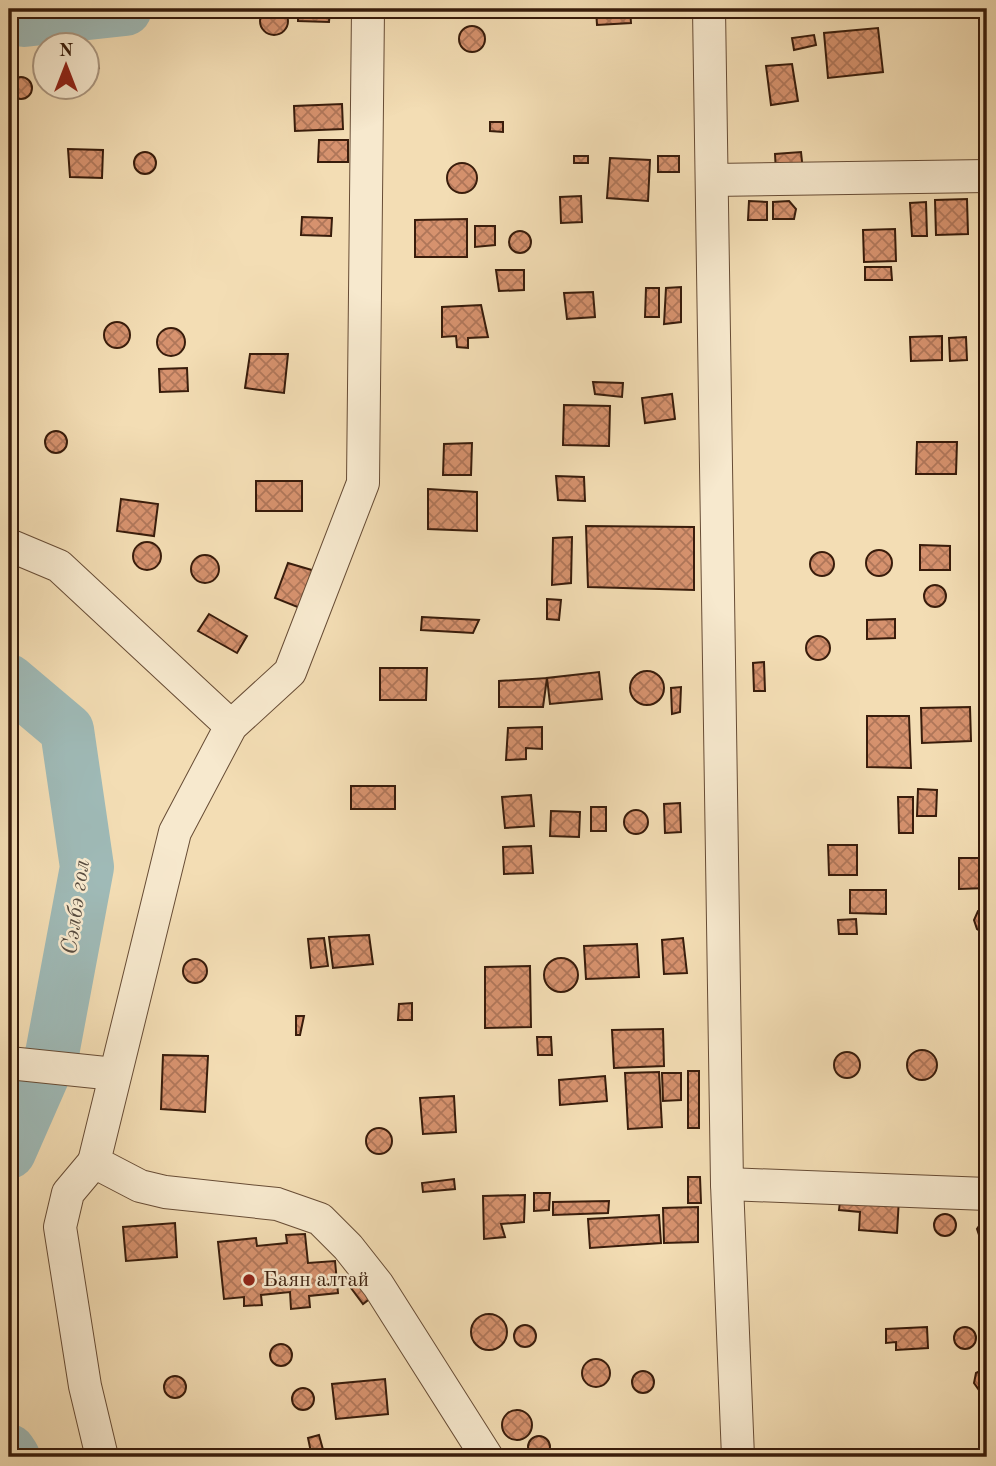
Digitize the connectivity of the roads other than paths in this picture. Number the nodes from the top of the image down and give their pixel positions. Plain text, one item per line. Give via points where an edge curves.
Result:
1 (368, 9) edge
2 (709, 9) edge
3 (987, 176) edge
4 (712, 180) junction
5 (9, 545) edge
6 (231, 726) junction
7 (9, 1063) edge
8 (115, 1074) junction
9 (94, 1161) junction
10 (727, 1184) junction
11 (987, 1194) edge
12 (102, 1457) edge
13 (487, 1457) edge
14 (738, 1457) edge

1 - 6 street via 363,483 290,672
2 - 4 street
3 - 4 street
4 - 10 street
5 - 6 street via 59,566
6 - 8 street via 175,832
7 - 8 street
8 - 9 street
9 - 12 street via 68,1193 60,1227 85,1385
9 - 13 street via 140,1186 277,1204 320,1219 378,1285
10 - 11 street
10 - 14 street

